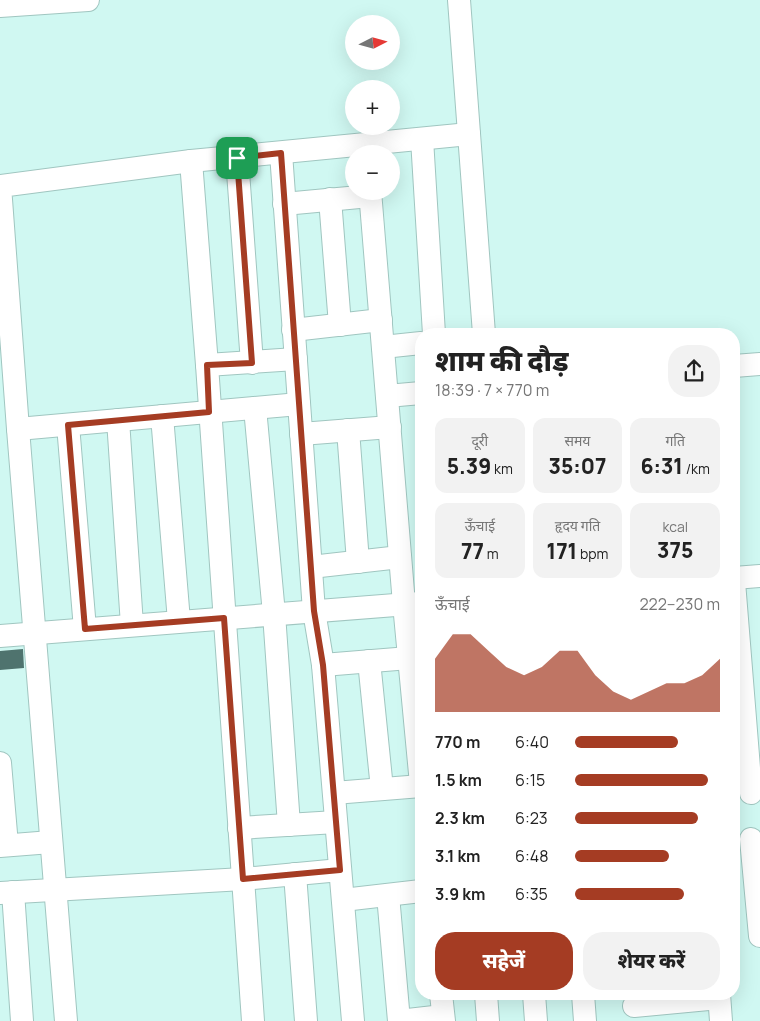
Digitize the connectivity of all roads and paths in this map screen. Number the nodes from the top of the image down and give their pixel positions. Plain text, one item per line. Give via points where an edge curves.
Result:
1 (82, 0) edge
2 (88, 0) edge
3 (459, 0) edge
4 (36, 2) edge
5 (0, 6) edge
6 (469, 134) junction
7 (422, 139) junction
8 (389, 145) edge
9 (345, 150) edge
10 (281, 153) junction
11 (237, 158) junction
12 (191, 161) junction
13 (345, 197) edge
14 (330, 199) junction
15 (371, 200) edge
16 (284, 204) junction
17 (381, 320) junction
18 (340, 325) junction
19 (434, 328) edge
20 (484, 328) edge
21 (293, 330) junction
22 (6, 337) edge
23 (415, 344) edge
24 (383, 347) junction
25 (296, 358) junction
26 (252, 363) junction
27 (760, 364) edge
28 (207, 365) junction
29 (740, 366) edge
30 (415, 394) edge
31 (387, 396) junction
32 (299, 404) junction
33 (255, 408) junction
34 (209, 412) junction
35 (162, 416) junction
36 (118, 420) junction
37 (68, 425) junction
38 (390, 426) junction
39 (18, 429) junction
40 (348, 430) junction
41 (301, 434) junction
42 (400, 557) junction
43 (358, 562) junction
44 (311, 567) junction
45 (760, 576) edge
46 (740, 579) edge
47 (413, 603) edge
48 (314, 611) junction
49 (274, 614) junction
50 (224, 618) junction
51 (179, 622) junction
52 (132, 625) junction
53 (85, 629) junction
54 (34, 633) junction
55 (0, 636) edge
56 (409, 658) junction
57 (369, 661) junction
58 (323, 665) junction
59 (740, 671) edge
60 (415, 722) edge
61 (0, 763) edge
62 (415, 786) edge
63 (382, 789) junction
64 (334, 793) junction
65 (748, 793) edge
66 (336, 822) junction
67 (289, 825) junction
68 (239, 828) junction
69 (748, 839) edge
70 (51, 842) junction
71 (4, 846) edge
72 (340, 870) junction
73 (295, 874) junction
74 (243, 879) junction
75 (55, 890) junction
76 (415, 892) edge
77 (6, 893) edge
78 (388, 895) junction
79 (342, 900) junction
80 (760, 936) edge
81 (442, 1000) edge
82 (486, 1000) edge
83 (534, 1000) edge
84 (583, 1000) edge
85 (665, 1000) edge
86 (719, 1000) edge
87 (634, 1007) edge
88 (444, 1019) edge
89 (22, 1021) edge
90 (66, 1021) edge
91 (253, 1021) edge
92 (306, 1021) edge
93 (353, 1021) edge
94 (399, 1021) edge
95 (488, 1021) edge
96 (536, 1021) edge
97 (585, 1021) edge
98 (721, 1021) edge

1 - 2 street
1 - 4 street
3 - 6 street
4 - 5 street
6 - 7 street
6 - 20 street
7 - 8 street
7 - 19 street
9 - 10 street
10 - 11 street
10 - 16 street
11 - 12 street
11 - 26 street
12 - 22 street via 0,186
12 - 28 street
13 - 14 street
14 - 16 street
14 - 18 street
15 - 17 street
16 - 21 street
17 - 18 street
17 - 24 street
18 - 21 street
21 - 25 street
22 - 39 street
23 - 24 street
24 - 31 street
25 - 26 street
25 - 32 street
26 - 28 street
27 - 29 street
28 - 34 street
30 - 31 street
31 - 38 street
32 - 33 street
32 - 41 street
33 - 34 street
33 - 49 street
34 - 35 street
34 - 50 street
35 - 36 street
35 - 51 street
36 - 37 street
36 - 52 street
37 - 39 street
37 - 53 street
38 - 40 street
38 - 42 street
39 - 54 street
40 - 41 street
40 - 43 street
41 - 44 street
42 - 43 street
42 - 47 street
43 - 44 street
44 - 48 street
45 - 46 street
47 - 48 street
47 - 56 street
48 - 49 street
48 - 58 street
49 - 50 street
49 - 67 street
50 - 51 street
50 - 68 street
51 - 52 street
52 - 53 street
53 - 54 street
54 - 55 street
54 - 70 street
56 - 57 street
56 - 60 street
57 - 58 street
57 - 63 street
58 - 64 street
59 - 65 street
61 - 71 street
62 - 63 street
63 - 64 street
64 - 66 street
66 - 67 street
66 - 72 street
67 - 68 street
68 - 74 street
69 - 80 street
70 - 71 street
70 - 75 street
72 - 73 street
72 - 79 street
73 - 74 street
73 - 92 street
74 - 75 street
74 - 91 street
75 - 77 street
75 - 90 street
76 - 78 street
77 - 89 street
78 - 79 street
78 - 94 street
79 - 93 street
81 - 88 street
82 - 95 street
83 - 96 street
84 - 97 street
85 - 87 street
86 - 98 street
88 - 94 street

